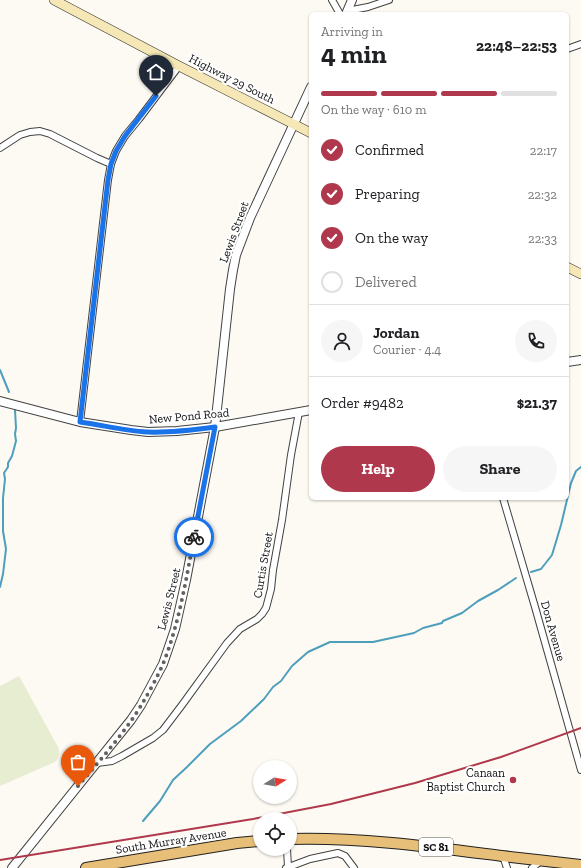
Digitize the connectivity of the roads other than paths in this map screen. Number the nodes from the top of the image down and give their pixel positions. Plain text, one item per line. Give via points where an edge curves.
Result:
1 (54, 0) edge
2 (332, 0) edge
3 (352, 0) edge
4 (389, 0) edge
5 (343, 12) edge
6 (345, 12) edge
7 (348, 12) edge
8 (581, 44) edge
9 (569, 48) edge
10 (179, 66) junction
11 (309, 91) edge
12 (293, 124) junction
13 (309, 132) edge
14 (0, 148) edge
15 (111, 164) junction
16 (569, 267) edge
17 (581, 274) edge
18 (581, 360) edge
19 (569, 362) edge
20 (0, 401) edge
21 (309, 410) edge
22 (299, 412) junction
23 (80, 422) junction
24 (215, 427) junction
25 (504, 500) edge
26 (97, 763) junction
27 (581, 770) edge
28 (297, 839) edge
29 (253, 842) edge
30 (287, 856) edge
31 (503, 856) junction
32 (542, 860) junction
33 (581, 864) edge
34 (12, 868) edge
35 (86, 868) edge
36 (287, 868) edge
37 (354, 868) edge
38 (508, 868) edge
39 (532, 868) edge

1 - 10 main road, Highway 29 South
2 - 5 street
3 - 6 street
4 - 7 street
8 - 9 street
10 - 12 main road, Highway 29 South
10 - 15 street via 125,136
11 - 12 street, Lewis Street
12 - 13 main road, Highway 29 South
12 - 24 street, Lewis Street via 250,218 232,270
14 - 15 street via 20,135 40,131
15 - 23 street
16 - 17 main road
18 - 19 street
20 - 23 street, New Pond Road
21 - 22 street, New Pond Road
22 - 24 street, New Pond Road
22 - 26 street, Curtis Street via 266,608 257,619 240,629 227,643 163,730 112,761
23 - 24 street, New Pond Road via 148,432
24 - 26 street, Lewis Street via 186,580 163,664 141,705
25 - 27 street, Don Avenue
26 - 34 street, Lewis Street
28 - 31 main road, SC 81 via 382,841
29 - 35 main road, South Murray Avenue
30 - 36 street
31 - 32 main road, SC 81
31 - 38 street
32 - 33 main road, SC 81
32 - 39 street
36 - 37 street via 338,853 345,856

